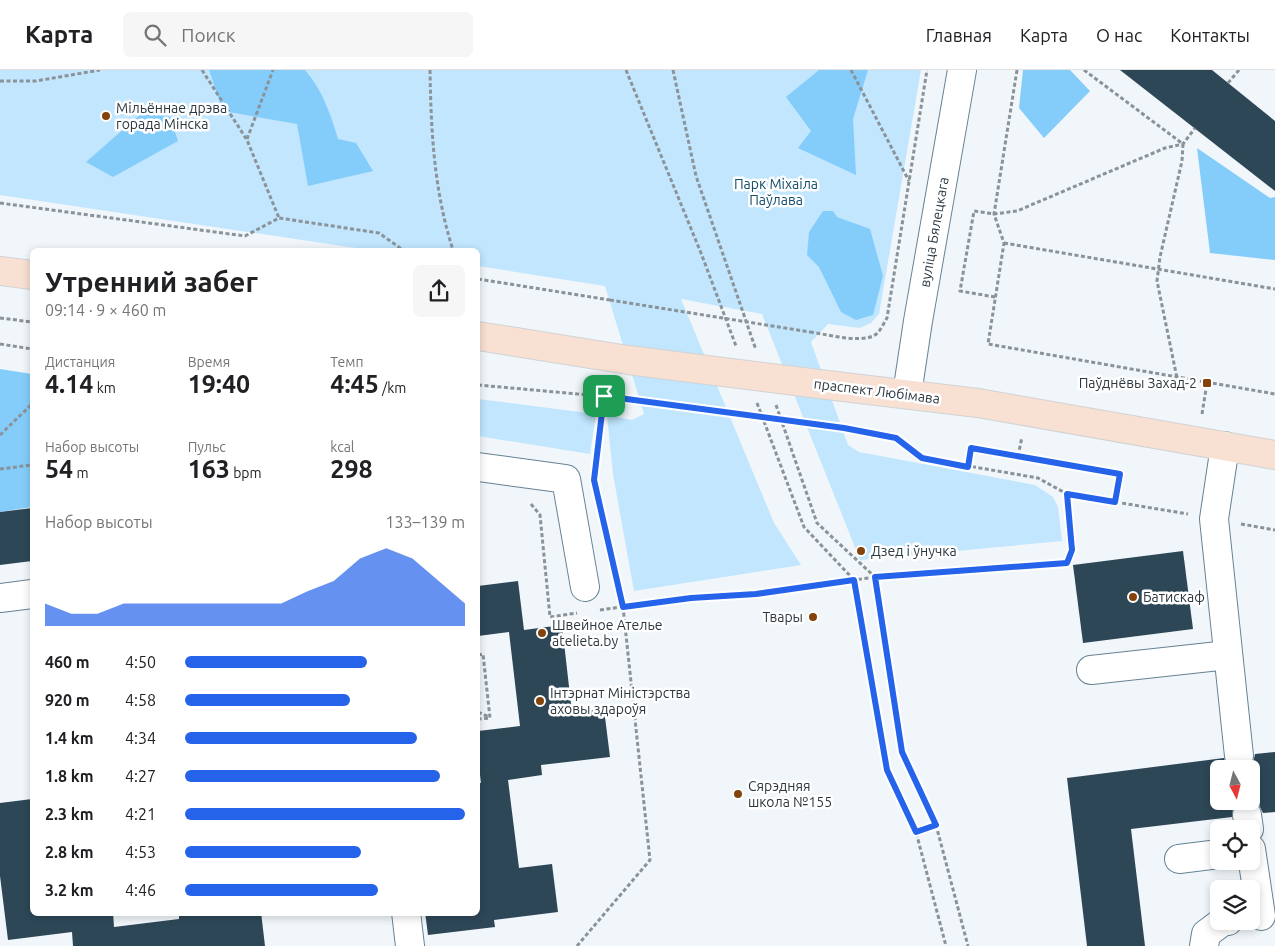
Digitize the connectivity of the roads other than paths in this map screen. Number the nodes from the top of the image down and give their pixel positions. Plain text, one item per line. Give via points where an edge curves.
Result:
1 (962, 70) edge
2 (0, 271) edge
3 (30, 275) edge
4 (480, 336) edge
5 (907, 394) junction
6 (1225, 446) junction
7 (1275, 456) edge
8 (480, 467) edge
9 (30, 594) edge
10 (0, 598) edge
11 (590, 599) road end
12 (1228, 656) junction
13 (1091, 670) dead end
14 (1239, 756) dead end
15 (1275, 847) edge
16 (1260, 849) edge
17 (1210, 855) edge
18 (1179, 859) dead end
19 (1254, 870) edge
20 (406, 916) edge
21 (1262, 916) edge
22 (1211, 930) edge
23 (410, 946) edge
24 (1204, 946) edge

1 - 5 street, вуліца Бялецкага
2 - 3 main road
4 - 5 main road, праспект Любімава, bridge via 628,360
5 - 6 main road, праспект Любімава
6 - 7 main road, праспект Любімава
6 - 12 street via 1214,519
8 - 11 street via 566,479
9 - 10 street
12 - 13 street
12 - 14 street
15 - 16 street
17 - 18 street
19 - 21 street
20 - 23 street
22 - 24 street via 1206,934

